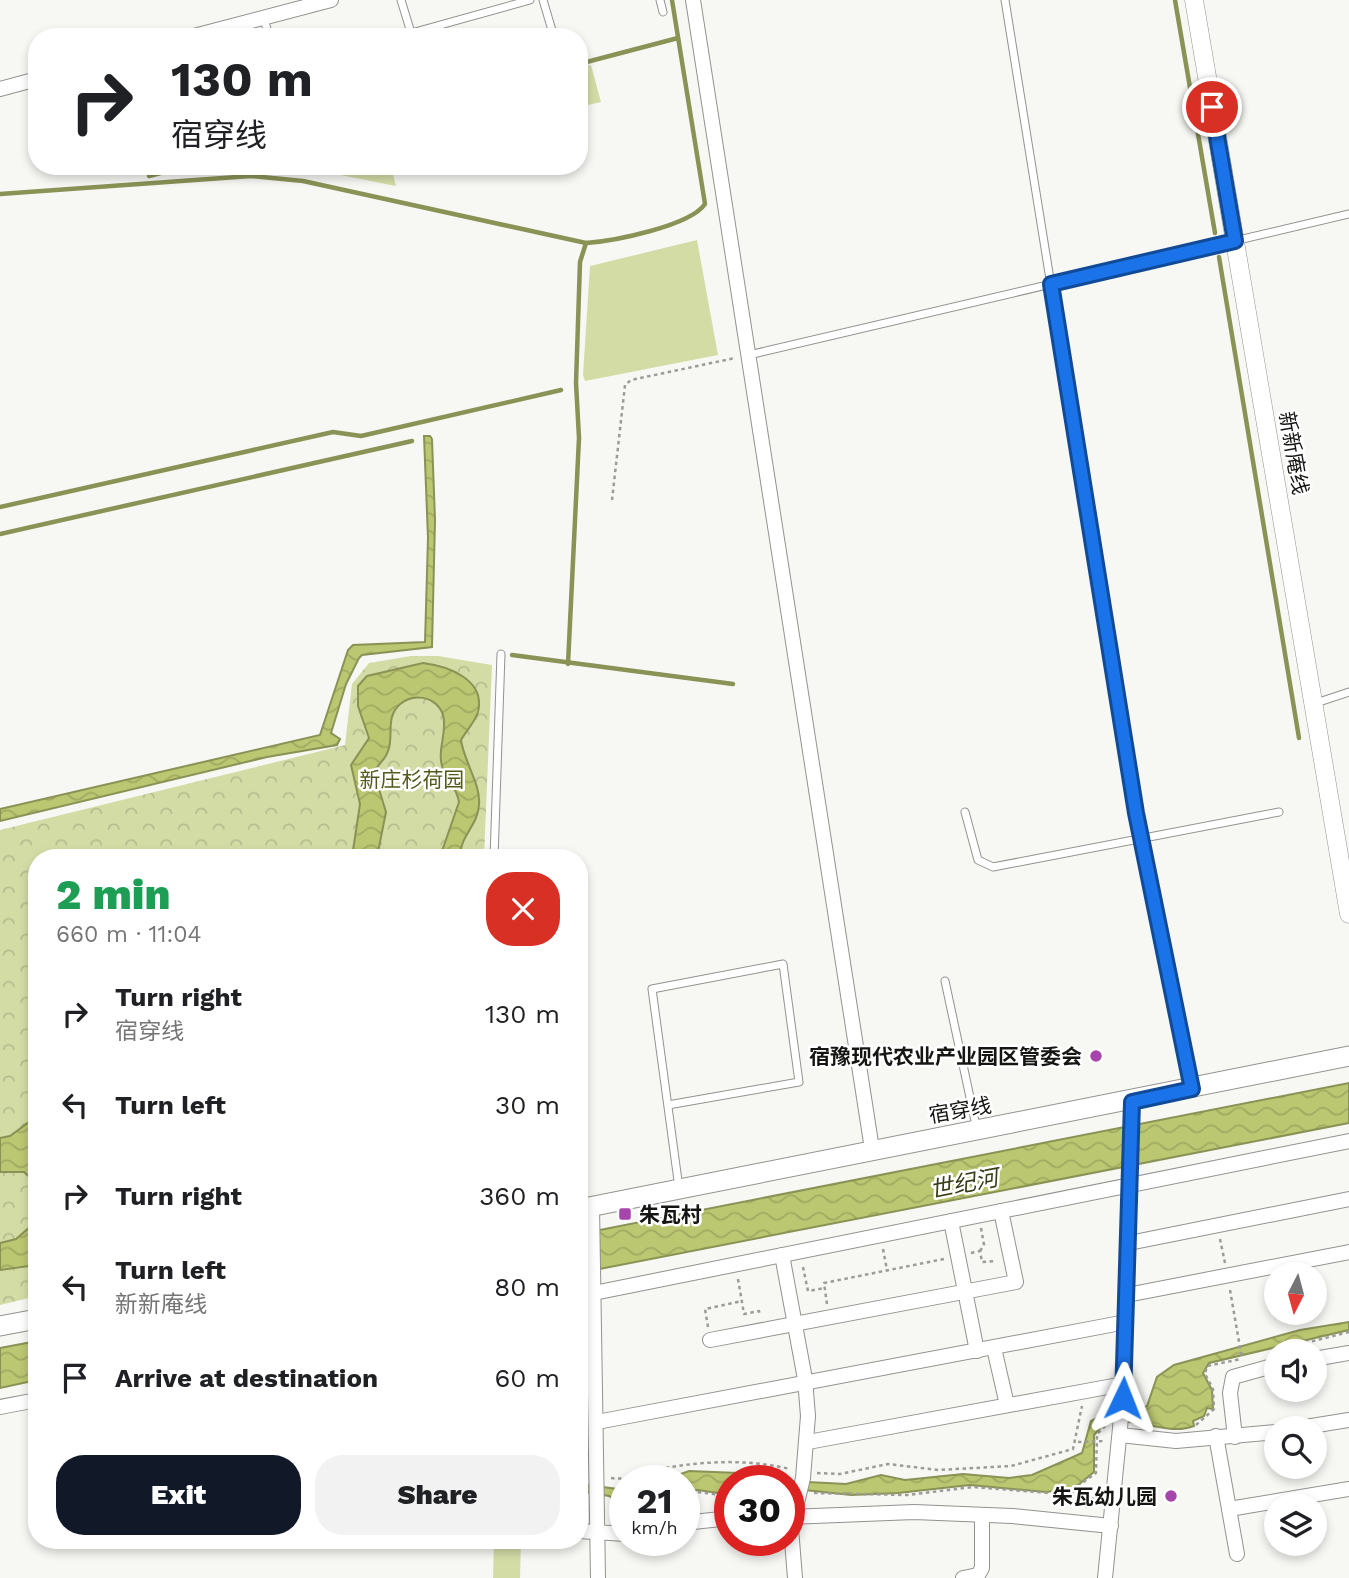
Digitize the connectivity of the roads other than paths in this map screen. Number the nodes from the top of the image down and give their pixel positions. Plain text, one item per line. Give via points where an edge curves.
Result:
1 (331, 0) edge
2 (401, 0) edge
3 (530, 0) edge
4 (544, 0) edge
5 (660, 0) edge
6 (693, 0) edge
7 (1005, 0) edge
8 (1194, 0) edge
9 (663, 12) dead end
10 (264, 18) junction
11 (225, 28) edge
12 (267, 28) edge
13 (409, 28) edge
14 (435, 28) edge
15 (552, 28) edge
16 (28, 81) edge
17 (0, 89) edge
18 (1349, 214) edge
19 (1235, 241) junction
20 (1051, 284) junction
21 (749, 355) junction
22 (501, 654) dead end
23 (1349, 692) edge
24 (1314, 704) junction
25 (1279, 812) dead end
26 (965, 813) dead end
27 (1141, 838) junction
28 (494, 849) edge
29 (1349, 914) edge
30 (945, 981) dead end
31 (1349, 1056) edge
32 (1192, 1089) junction
33 (668, 1105) junction
34 (1132, 1111) junction
35 (977, 1130) junction
36 (1349, 1141) edge
37 (872, 1149) junction
38 (1130, 1181) junction
39 (680, 1188) junction
40 (1349, 1199) edge
41 (588, 1212) edge
42 (1001, 1212) junction
43 (951, 1222) junction
44 (1129, 1243) junction
45 (1349, 1252) edge
46 (782, 1255) junction
47 (589, 1292) edge
48 (965, 1292) junction
49 (1127, 1295) junction
50 (28, 1321) edge
51 (1126, 1322) junction
52 (795, 1324) junction
53 (0, 1326) edge
54 (710, 1340) road end
55 (994, 1348) junction
56 (977, 1351) junction
57 (1349, 1353) edge
58 (1327, 1357) edge
59 (1264, 1361) edge
60 (1124, 1384) junction
61 (806, 1385) junction
62 (28, 1402) edge
63 (1007, 1405) junction
64 (0, 1407) edge
65 (1349, 1420) edge
66 (597, 1422) junction
67 (1327, 1424) edge
68 (1121, 1430) junction
69 (1264, 1433) edge
70 (1216, 1436) junction
71 (1235, 1437) junction
72 (808, 1442) junction
73 (805, 1465) edge
74 (1349, 1489) edge
75 (1229, 1509) junction
76 (982, 1515) junction
77 (805, 1516) edge
78 (1111, 1526) junction
79 (588, 1531) edge
80 (598, 1531) junction
81 (609, 1532) edge
82 (1237, 1554) dead end
83 (793, 1556) edge
84 (598, 1578) edge
85 (795, 1578) edge
86 (963, 1578) edge
87 (1105, 1578) edge

1 - 10 street
2 - 13 lane
3 - 14 lane
4 - 15 lane
5 - 9 lane
6 - 21 street
7 - 20 lane
8 - 19 street, 新新庵线
10 - 11 street
10 - 12 lane
16 - 17 street
18 - 19 lane
19 - 20 lane
19 - 24 street, 新新庵线
20 - 21 lane
20 - 27 lane
21 - 37 street
22 - 28 lane
23 - 24 lane
24 - 29 street, 新新庵线
25 - 27 lane
26 - 27 lane via 978,860 993,867
27 - 32 lane
30 - 35 lane
31 - 32 main road, 宿穿线
32 - 34 main road, 宿穿线
33 - 33 lane via 652,989 783,964 799,1082
33 - 39 lane
34 - 35 main road, 宿穿线
34 - 38 street
35 - 37 main road, 宿穿线
36 - 38 street
37 - 39 main road, 宿穿线
38 - 42 street
38 - 44 street
39 - 41 main road, 宿穿线
40 - 44 street
41 - 47 street
42 - 43 street
42 - 48 street via 1016,1282
43 - 46 street
43 - 48 street
44 - 49 street
45 - 49 street
46 - 47 street
46 - 52 street
47 - 66 street
48 - 52 street
48 - 56 street
49 - 51 street
50 - 53 main road
51 - 55 street
51 - 60 street
52 - 54 street
52 - 61 street
55 - 56 street
55 - 63 street
56 - 61 street
57 - 58 street
59 - 71 street via 1243,1366 1230,1383
60 - 63 street
60 - 68 street
61 - 66 street
61 - 72 street
62 - 64 street
63 - 72 street
65 - 67 street
66 - 80 street
68 - 70 street via 1176,1441
68 - 78 street
69 - 71 street
70 - 71 street
70 - 75 street
72 - 73 street
74 - 75 street
75 - 82 street
76 - 77 street via 914,1512
76 - 78 street
76 - 86 street via 982,1568 978,1575
78 - 87 street
79 - 80 street
80 - 81 street
80 - 84 street
83 - 85 street

